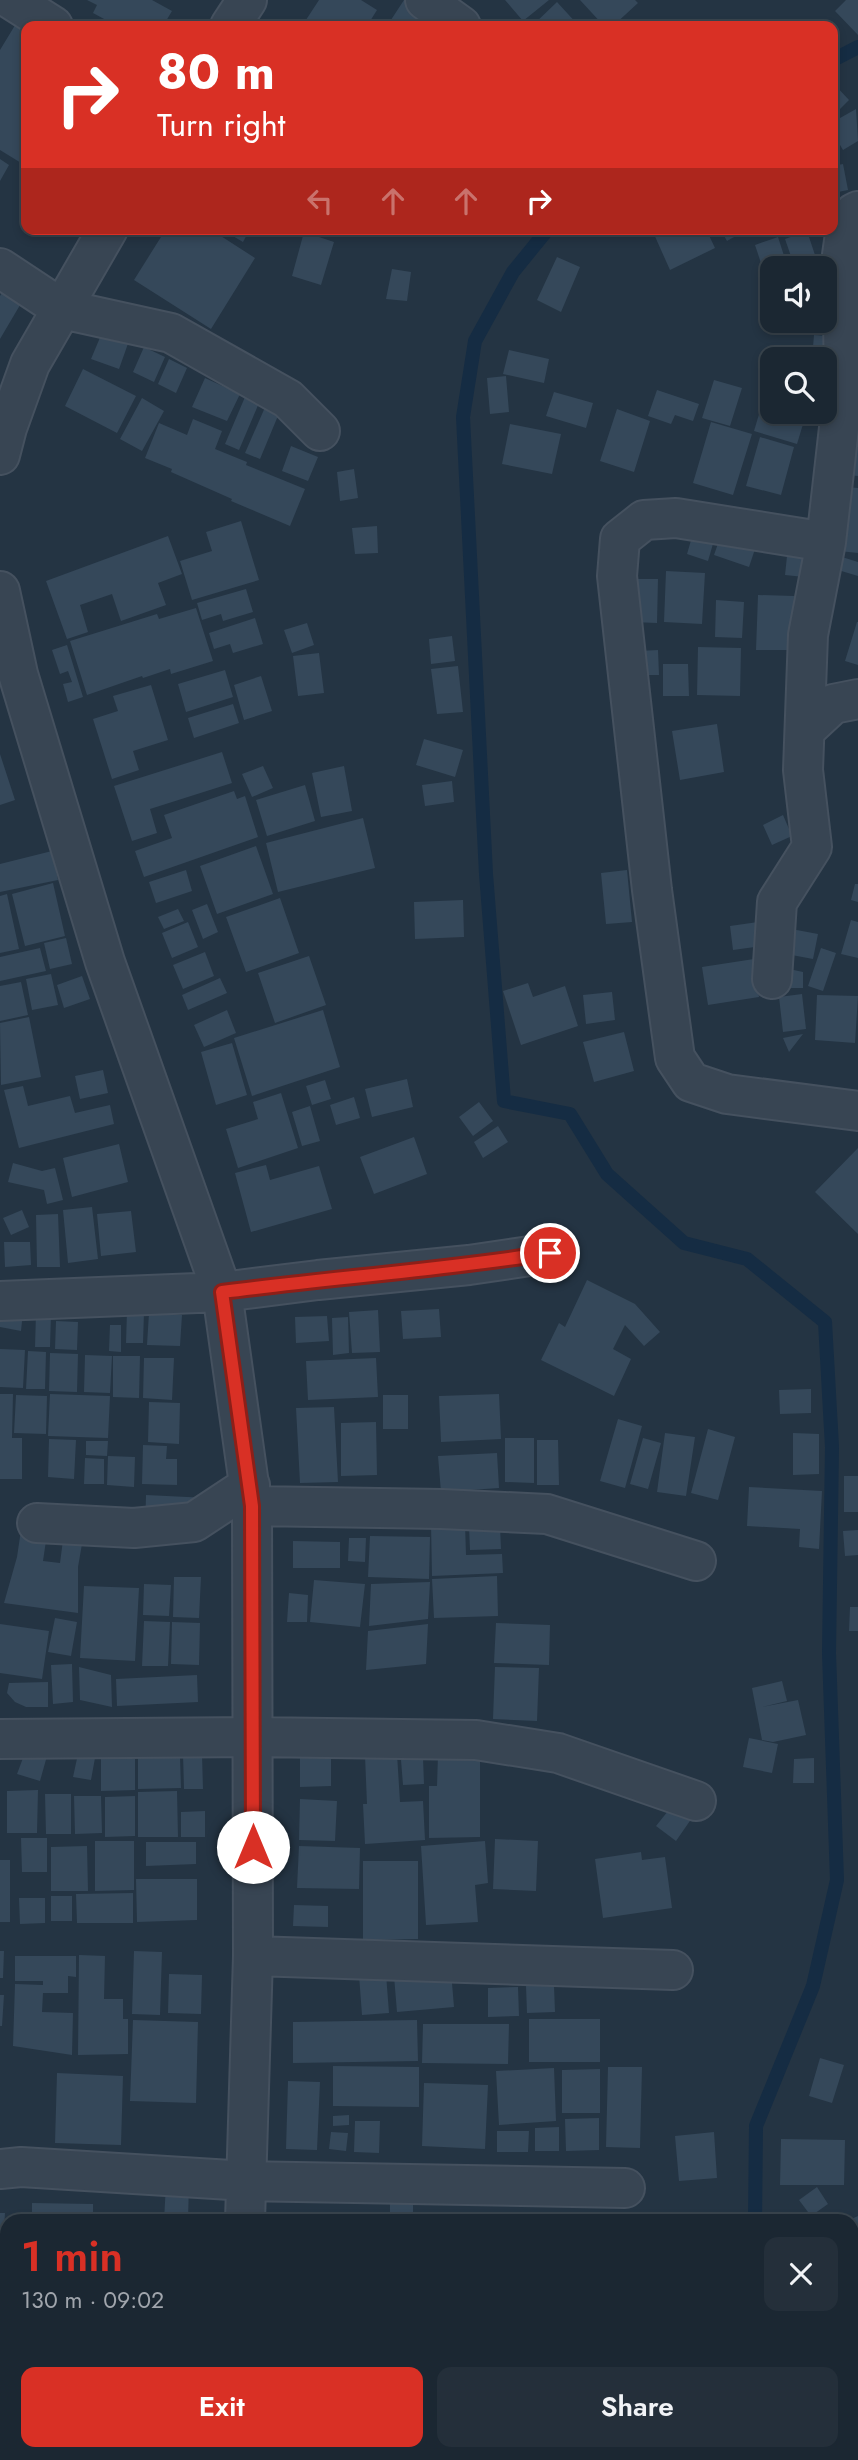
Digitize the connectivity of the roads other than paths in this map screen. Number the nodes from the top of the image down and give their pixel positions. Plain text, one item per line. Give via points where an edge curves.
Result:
1 (12, 0) edge
2 (247, 0) edge
3 (425, 0) edge
4 (45, 21) edge
5 (233, 21) edge
6 (454, 21) edge
7 (858, 211) edge
8 (105, 235) edge
9 (0, 268) edge
10 (62, 309) junction
11 (320, 432) dead end
12 (0, 455) edge
13 (826, 542) junction
14 (0, 591) edge
15 (858, 699) edge
16 (806, 730) junction
17 (772, 979) dead end
18 (858, 1111) edge
19 (550, 1253) dead end
20 (222, 1292) junction
21 (0, 1301) edge
22 (251, 1496) junction
23 (37, 1523) dead end
24 (696, 1561) dead end
25 (254, 1737) junction
26 (0, 1739) edge
27 (696, 1801) dead end
28 (253, 1956) junction
29 (673, 1970) dead end
30 (0, 2169) edge
31 (247, 2181) junction
32 (625, 2188) dead end
33 (246, 2214) edge

1 - 4 street
2 - 5 street
3 - 6 street
7 - 13 street via 845,227 842,255 844,384
8 - 10 street
9 - 10 street
10 - 11 street via 171,334 288,399
10 - 12 street via 30,364
13 - 16 street via 808,635
13 - 18 street via 676,517 644,520 620,539 617,576 675,1058 691,1082 727,1094
14 - 20 street via 18,674 105,962
15 - 16 street via 833,704
16 - 17 street via 803,770 812,847 777,902
19 - 20 street
20 - 21 street
20 - 22 street
22 - 23 street via 194,1522 134,1528
22 - 24 street via 547,1514
22 - 25 street
25 - 26 street
25 - 27 street via 476,1740 558,1754
25 - 28 street
28 - 29 street
28 - 31 street
30 - 31 street
31 - 32 street
31 - 33 street

